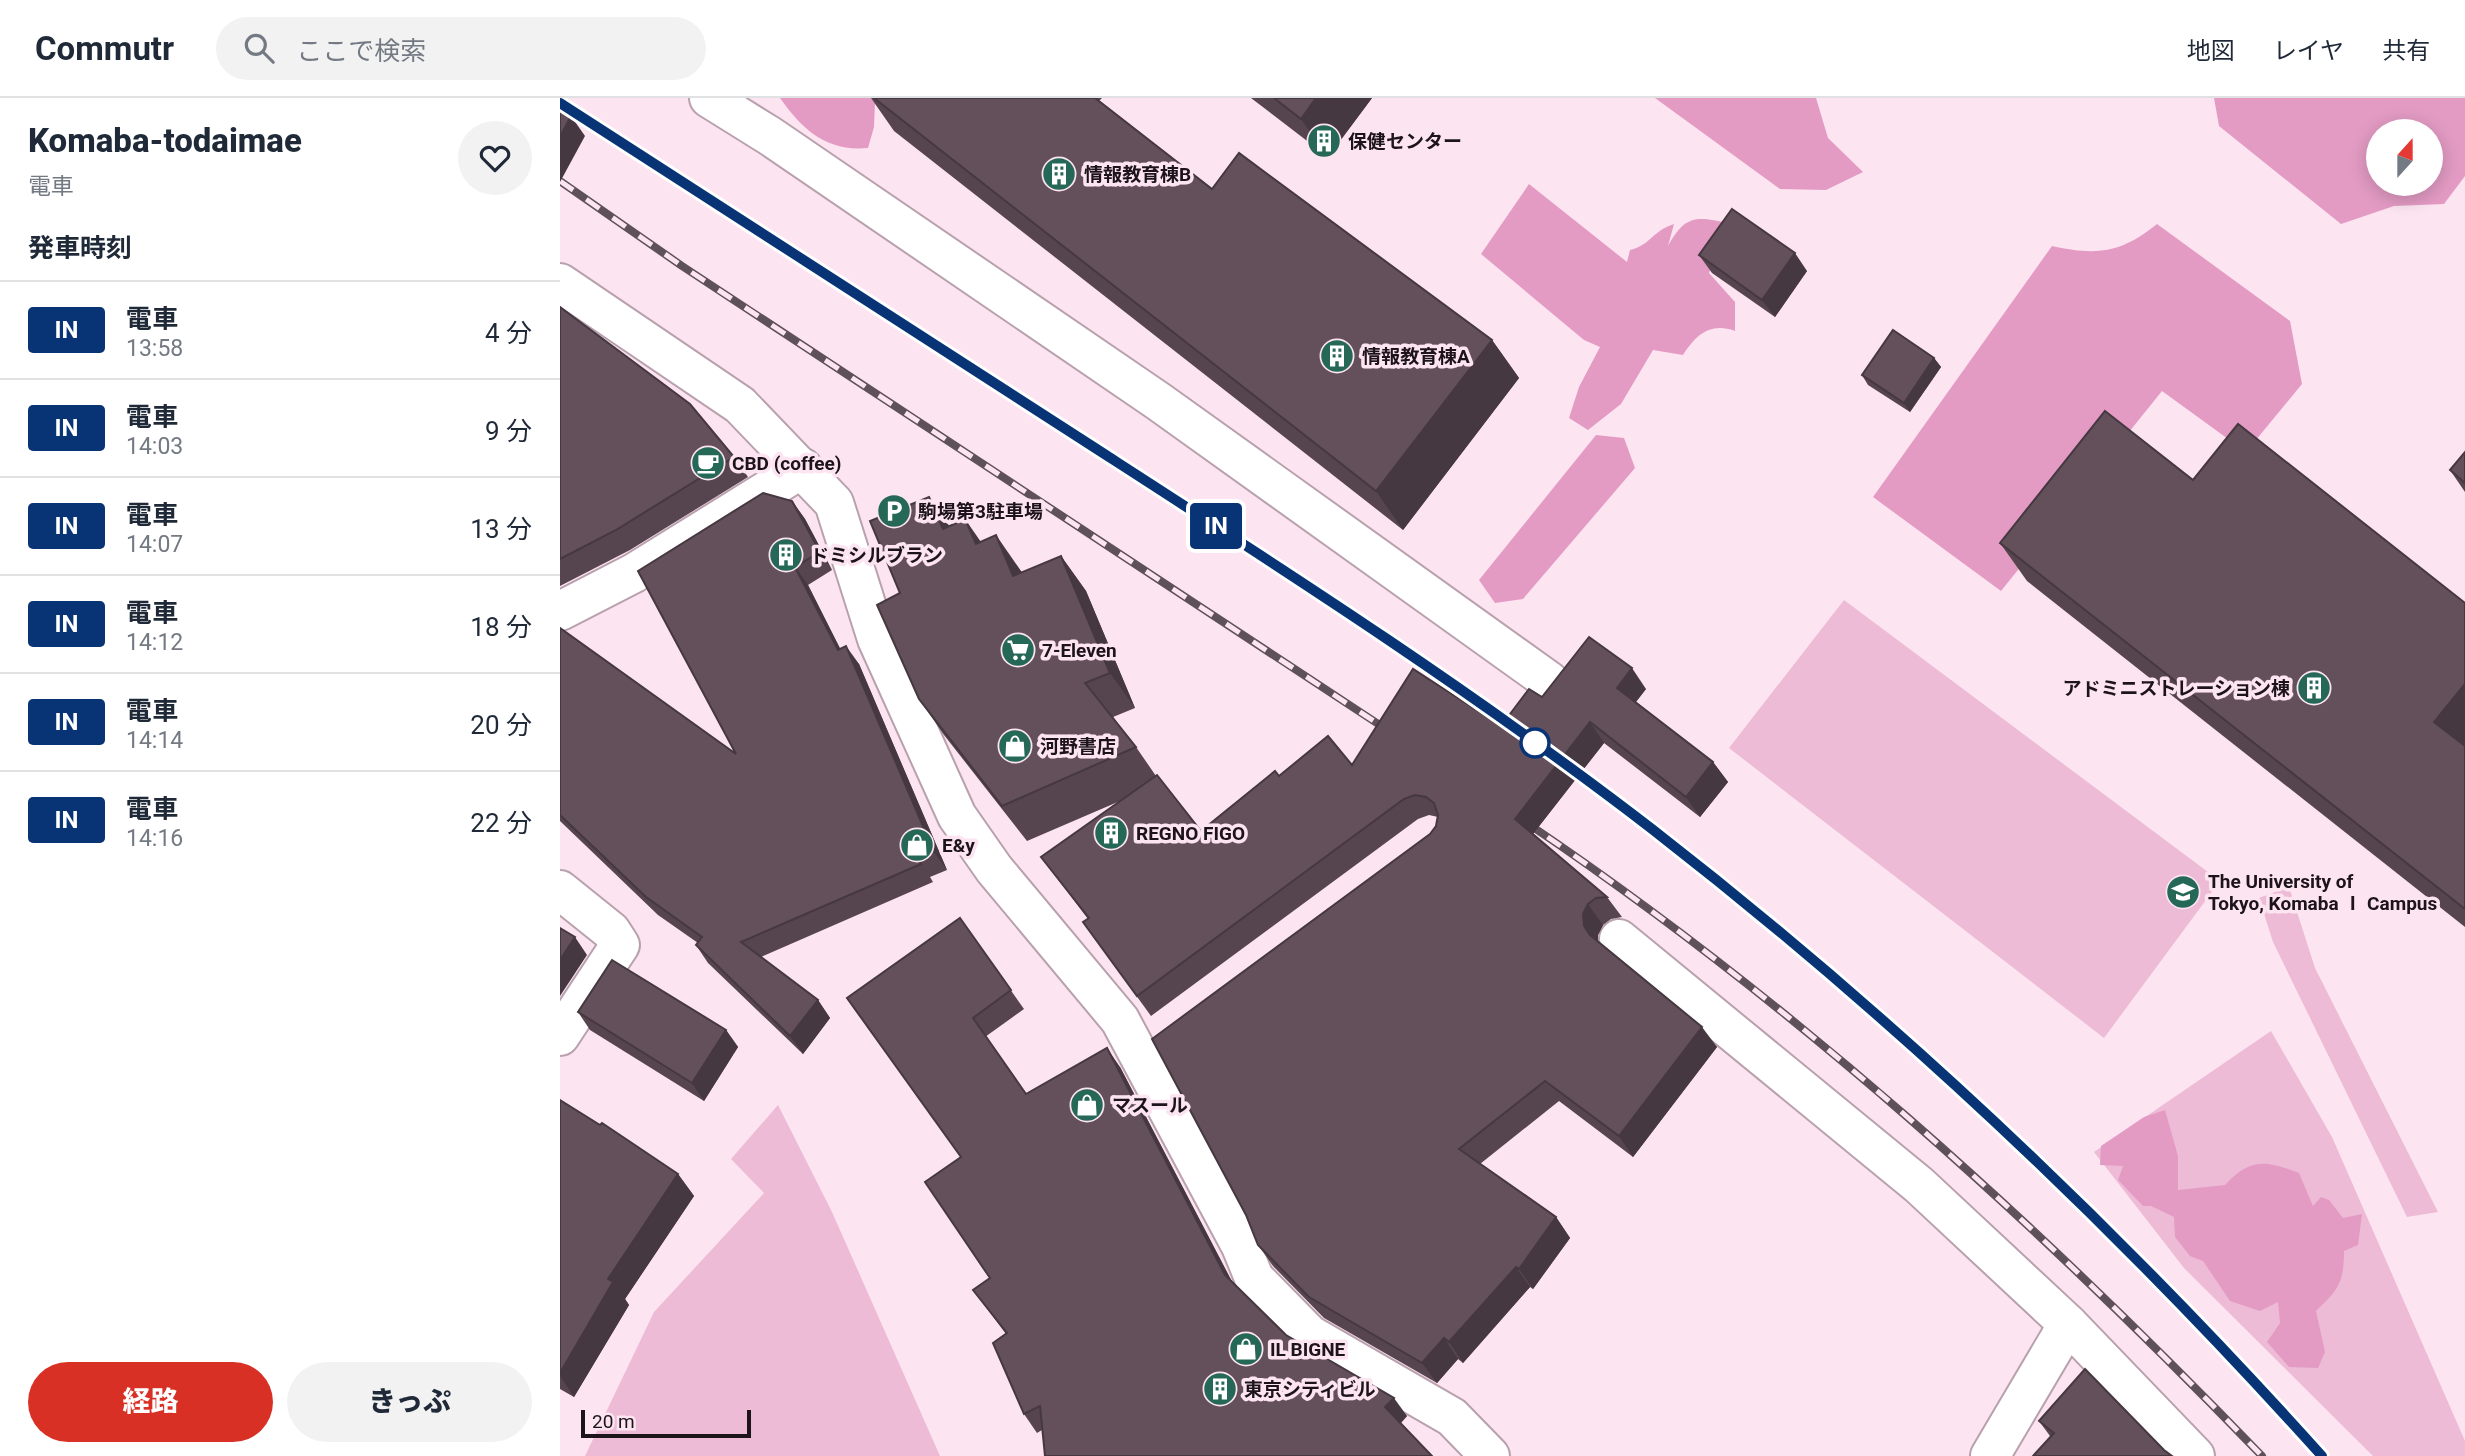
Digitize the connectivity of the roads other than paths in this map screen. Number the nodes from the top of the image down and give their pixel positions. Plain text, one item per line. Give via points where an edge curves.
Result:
1 (709, 98) edge
2 (560, 283) edge
3 (803, 468) junction
4 (560, 611) edge
5 (1549, 681) dead end
6 (560, 890) edge
7 (1619, 939) dead end
8 (1170, 1029) edge
9 (560, 1036) edge
10 (1138, 1054) junction
11 (2068, 1324) junction
12 (1490, 1456) edge
13 (1990, 1456) edge
14 (2195, 1456) edge

1 - 5 street via 1158,401
2 - 3 street via 740,405
3 - 4 street via 634,573
3 - 10 street via 834,503 877,639 957,816 994,869 1120,1020
6 - 9 street via 611,931 620,945
7 - 11 street via 1919,1185
8 - 10 street
10 - 12 street via 1254,1278 1310,1335 1452,1417
11 - 13 street
11 - 14 street

